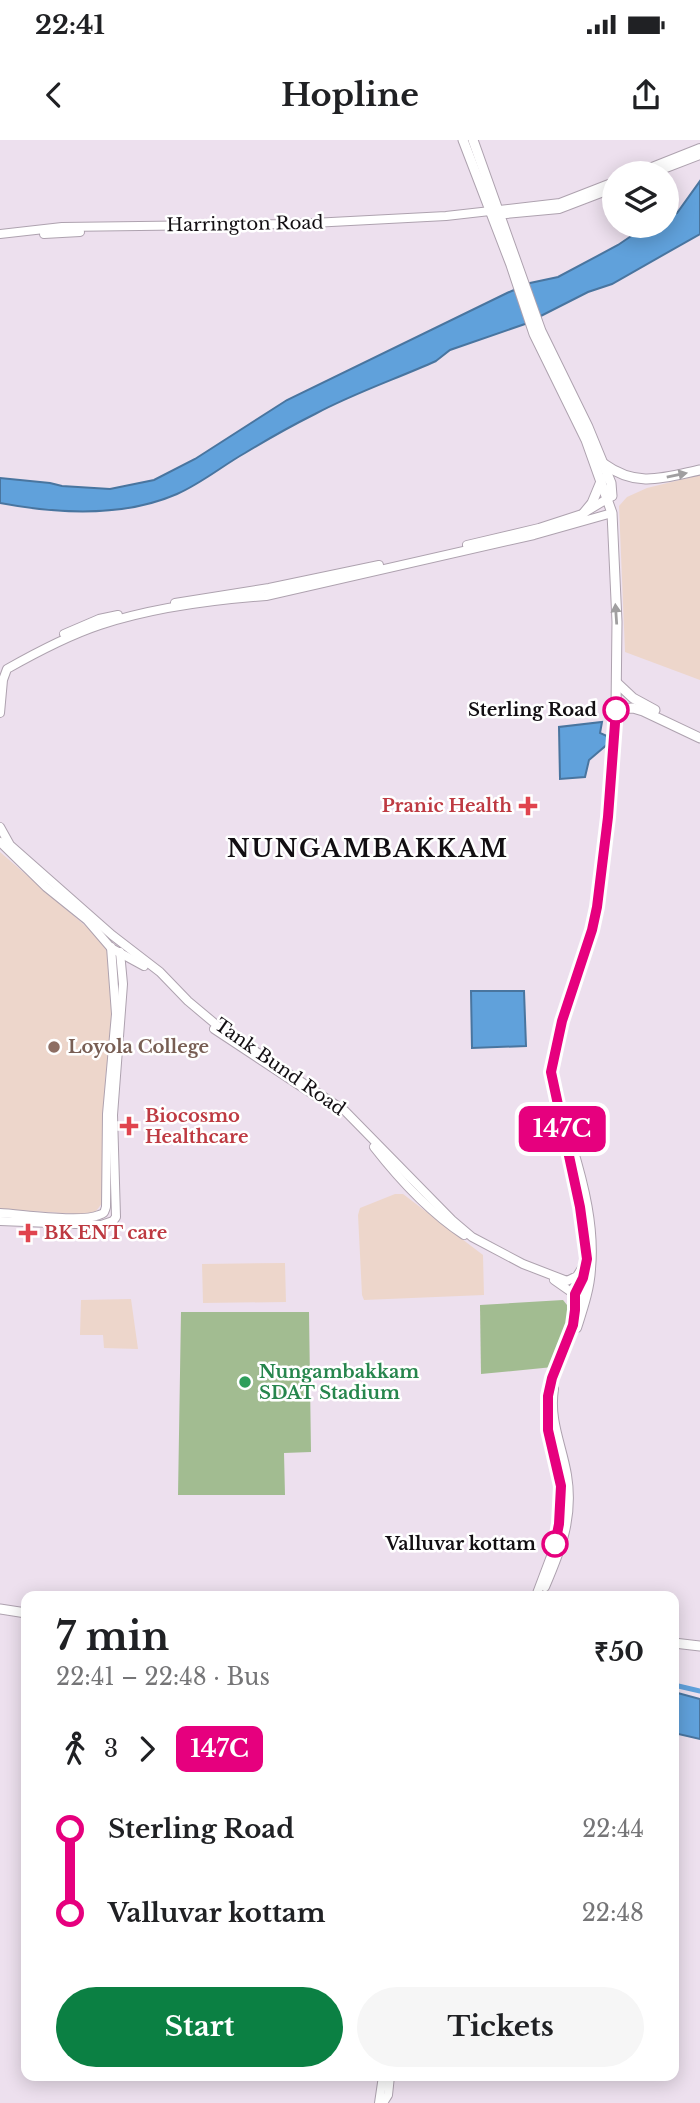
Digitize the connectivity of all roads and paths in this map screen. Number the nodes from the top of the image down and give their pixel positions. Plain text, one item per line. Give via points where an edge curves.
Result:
1 (463, 140) edge
2 (473, 140) edge
3 (700, 148) edge
4 (700, 155) edge
5 (668, 161) edge
6 (679, 163) edge
7 (602, 187) edge
8 (602, 193) edge
9 (493, 214) junction
10 (0, 236) edge
11 (537, 332) junction
12 (700, 470) edge
13 (608, 476) junction
14 (609, 498) junction
15 (612, 513) junction
16 (583, 514) junction
17 (3, 669) edge
18 (617, 683) junction
19 (1, 690) edge
20 (616, 709) junction
21 (0, 713) edge
22 (697, 734) edge
23 (0, 827) edge
24 (5, 845) edge
25 (112, 935) junction
26 (121, 942) junction
27 (111, 948) junction
28 (120, 954) junction
29 (551, 1072) junction
30 (362, 1130) junction
31 (106, 1208) junction
32 (116, 1209) junction
33 (0, 1213) edge
34 (0, 1221) edge
35 (587, 1259) junction
36 (575, 1294) junction
37 (541, 1591) edge
38 (541, 1591) edge
39 (0, 1612) edge
40 (21, 1615) edge
41 (679, 1646) edge
42 (700, 1648) edge
43 (383, 2081) edge
44 (389, 2081) edge
45 (381, 2103) edge

1 - 9 main road
2 - 9 main road
3 - 5 main road
4 - 6 main road
7 - 9 main road via 559,203
8 - 9 main road via 559,209
9 - 10 main road, Harrington Road via 356,222 62,227
9 - 11 main road
11 - 13 main road
11 - 13 main road via 588,427
13 -> 12 main road via 653,480
13 - 14 main road
13 - 16 main road
14 - 15 main road
14 - 16 main road
15 - 17 main road via 265,596 119,619
18 -> 15 main road
16 - 17 main road via 355,570 99,619
17 - 19 main road
18 - 20 main road
18 - 22 main road via 633,698
19 - 21 main road
20 - 22 main road via 643,711
20 - 29 main road via 597,907
23 - 24 main road
24 - 25 main road, Tank Bund Road
24 - 27 main road, Tank Bund Road
25 - 26 main road, Tank Bund Road
25 - 27 main road
26 - 28 main road
26 - 30 main road, Tank Bund Road via 219,1027 345,1111
27 - 28 main road, Tank Bund Road
27 - 31 main road via 116,1014 107,1114
28 - 30 main road, Tank Bund Road via 157,975 216,1031
28 - 32 main road via 122,996 113,1115
29 - 35 main road
29 - 37 main road via 578,1166 592,1259 589,1286 553,1396 555,1430 568,1477 568,1522 564,1543
30 - 35 main road, Tank Bund Road via 452,1220 498,1252 567,1281 578,1276
30 - 36 main road, Tank Bund Road via 405,1183 448,1225
31 - 32 main road
31 - 33 main road via 98,1216 80,1217
32 - 34 main road via 113,1221 101,1225
35 - 36 main road
36 - 38 main road via 573,1325 552,1378 546,1413 561,1486 559,1524
39 - 40 main road
41 - 42 main road
43 - 45 main road
44 - 45 main road

